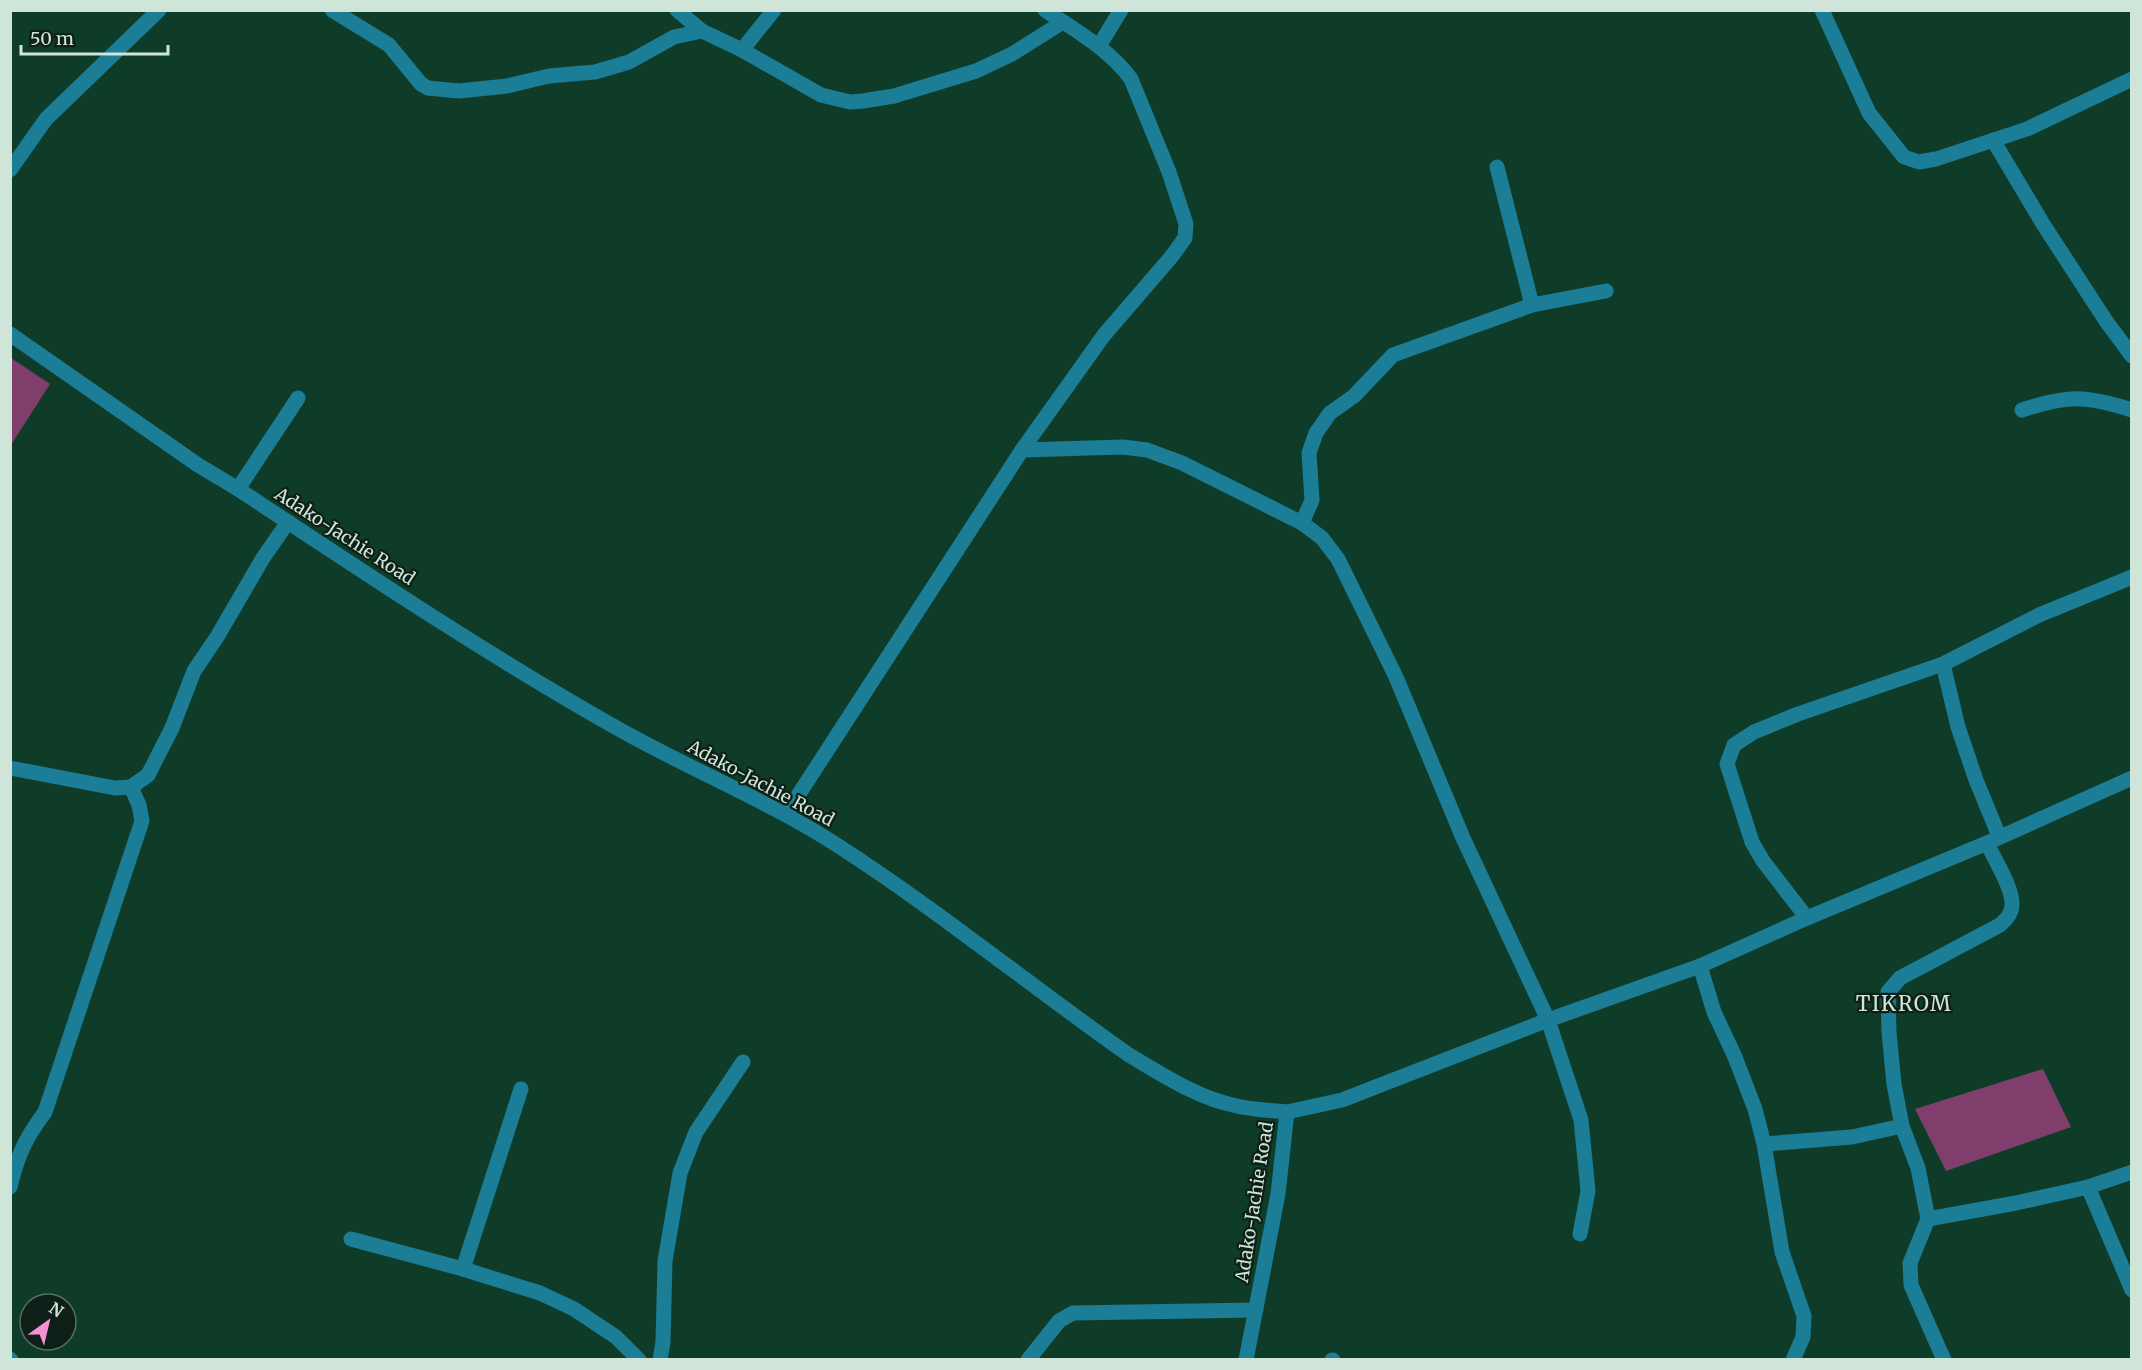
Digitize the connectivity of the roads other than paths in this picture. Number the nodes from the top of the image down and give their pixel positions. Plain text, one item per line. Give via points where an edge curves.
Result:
1 (159, 10) edge
2 (332, 10) edge
3 (677, 10) edge
4 (774, 10) edge
5 (1045, 10) edge
6 (1121, 10) edge
7 (1822, 10) edge
8 (1063, 22) junction
9 (702, 31) junction
10 (1100, 46) junction
11 (742, 50) junction
12 (2132, 79) edge
13 (1993, 140) junction
14 (1497, 167) dead end
15 (10, 170) edge
16 (1606, 291) dead end
17 (1532, 305) junction
18 (10, 334) edge
19 (2132, 356) edge
20 (298, 398) dead end
21 (2022, 410) dead end
22 (2132, 410) edge
23 (1022, 450) junction
24 (238, 489) junction
25 (288, 522) junction
26 (1302, 523) junction
27 (2132, 577) edge
28 (1943, 664) junction
29 (10, 768) edge
30 (2132, 778) edge
31 (131, 787) junction
32 (786, 814) junction
33 (1993, 839) junction
34 (1807, 918) junction
35 (1700, 966) junction
36 (1548, 1020) junction
37 (743, 1062) dead end
38 (520, 1089) dead end
39 (1287, 1112) junction
40 (1902, 1126) junction
41 (1764, 1144) junction
42 (2132, 1172) edge
43 (10, 1187) edge
44 (2088, 1187) junction
45 (1928, 1220) junction
46 (1581, 1234) dead end
47 (351, 1239) dead end
48 (463, 1269) junction
49 (2132, 1290) edge
50 (1256, 1310) junction
51 (639, 1359) edge
52 (660, 1359) edge
53 (1028, 1359) edge
54 (1246, 1359) edge
55 (1793, 1359) edge
56 (1944, 1359) edge

1 - 15 street via 46,119
2 - 9 street via 388,45 421,84 459,91 596,72 629,62 674,37
3 - 9 street
4 - 11 street
5 - 8 street
6 - 10 street
7 - 13 street via 1869,113 1904,157 1919,162 1936,159
8 - 10 street
8 - 11 street via 1012,54 976,70 894,96 863,101 821,95
9 - 11 street
10 - 23 street via 1131,79 1169,172 1186,224 1185,238 1104,335
12 - 13 street via 2027,129
13 - 19 street via 2043,224
14 - 17 street
16 - 17 street
17 - 26 street via 1393,355 1354,396 1330,413 1316,433 1309,453 1312,500
18 - 24 street, Adako-Jachie Road
20 - 24 street
21 - 22 street via 2075,398
23 - 26 street via 1147,450 1182,462
23 - 32 street
24 - 25 street, Adako-Jachie Road
25 - 31 street via 194,670 172,728 148,775
25 - 32 street, Adako-Jachie Road via 531,678 686,766
26 - 36 street via 1322,538 1338,560 1396,677 1463,838
27 - 28 street via 2038,615
28 - 33 street
28 - 34 street via 1798,714 1734,745 1727,764 1752,842
29 - 31 street via 115,788
30 - 33 street
31 - 43 street via 142,821 45,1112 26,1138
32 - 39 street, Adako-Jachie Road via 840,847 1129,1055 1208,1098 1238,1107
33 - 34 street
33 - 40 street via 2010,894 2012,906 2008,917 2000,925 1900,978 1888,992 1893,1084
34 - 35 street
35 - 36 street
35 - 41 street via 1714,1012 1755,1109
36 - 39 street via 1341,1100
36 - 46 street via 1581,1120 1588,1191
37 - 52 street via 696,1132 680,1173 665,1261
38 - 48 street
39 - 50 street, Adako-Jachie Road via 1278,1194
40 - 41 street via 1852,1137
40 - 45 street via 1918,1168
41 - 55 street via 1782,1252 1804,1316 1803,1337
42 - 44 street
44 - 45 street
44 - 49 street
45 - 56 street via 1910,1263 1911,1285
47 - 48 street
48 - 51 street via 540,1293 574,1309 616,1337
50 - 53 street via 1073,1313 1059,1321
50 - 54 street, Adako-Jachie Road

